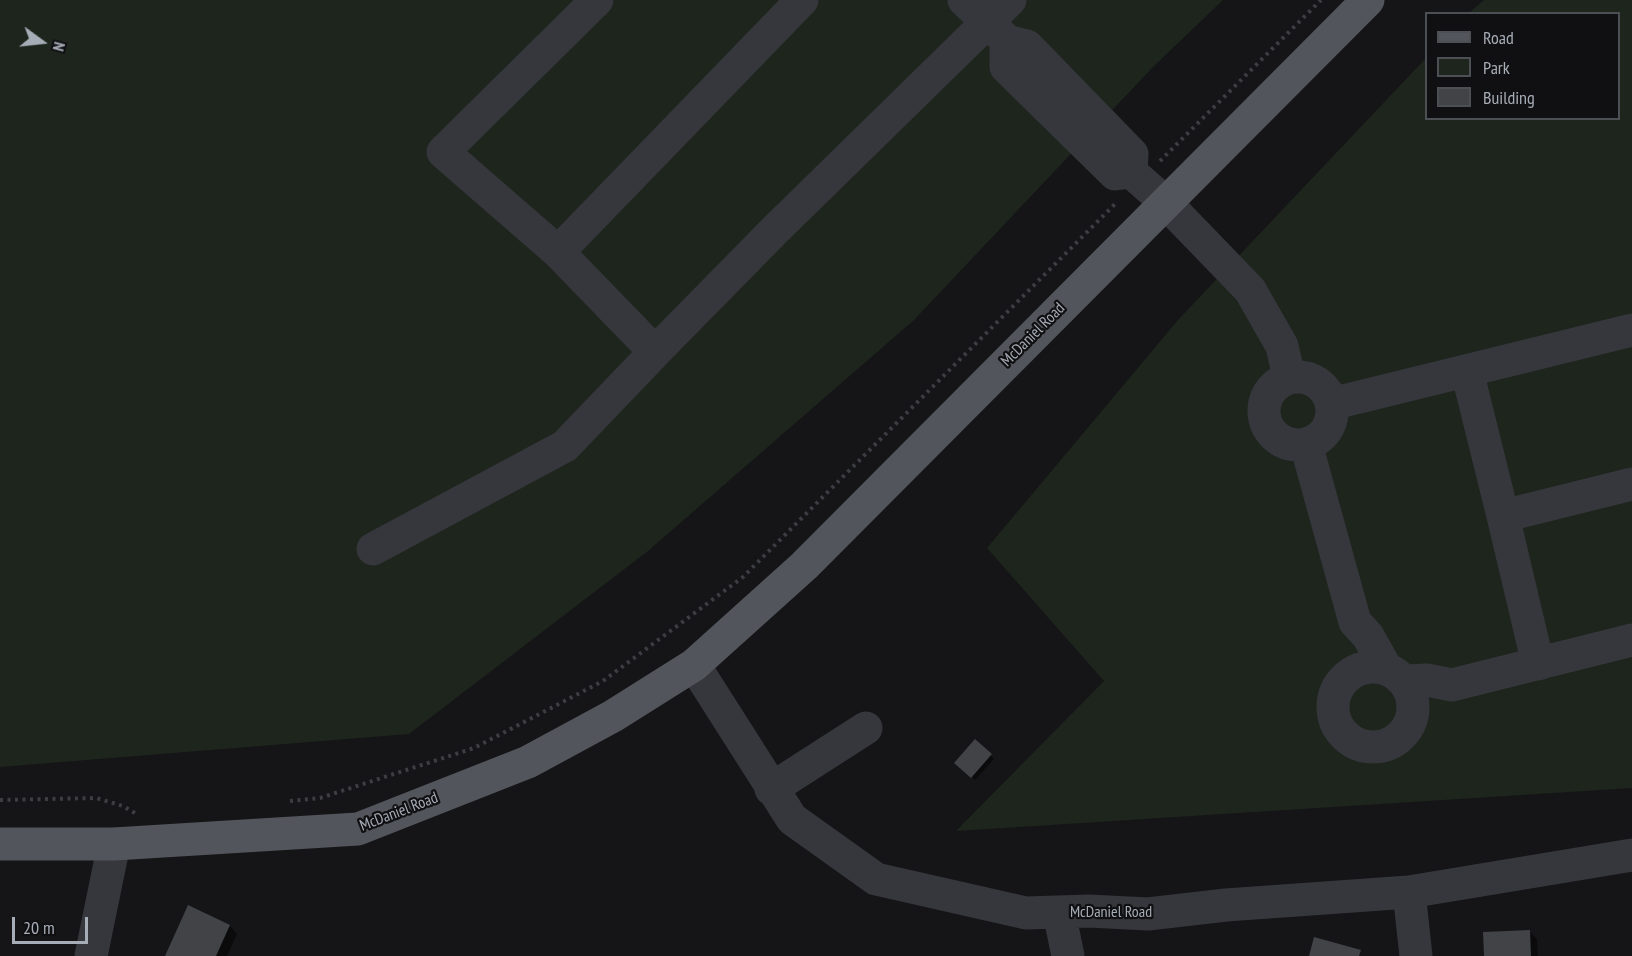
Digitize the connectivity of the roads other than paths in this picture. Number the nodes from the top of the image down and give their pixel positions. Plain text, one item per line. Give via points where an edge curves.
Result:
1 (597, 0) edge
2 (802, 0) edge
3 (1010, 0) edge
4 (1368, 0) edge
5 (986, 21) edge
6 (1165, 202) junction
7 (558, 252) junction
8 (1632, 330) edge
9 (655, 352) junction
10 (1467, 370) junction
11 (1289, 377) junction
12 (1332, 404) junction
13 (1306, 444) junction
14 (1632, 484) edge
15 (1503, 516) junction
16 (373, 549) dead end
17 (1355, 622) junction
18 (1632, 640) edge
19 (1538, 664) junction
20 (693, 665) junction
21 (1348, 674) junction
22 (1402, 687) junction
23 (866, 728) dead end
24 (771, 789) junction
25 (0, 844) edge
26 (114, 844) junction
27 (1632, 855) edge
28 (1409, 892) junction
29 (1059, 912) junction
30 (91, 956) edge
31 (1068, 956) edge
32 (1416, 956) edge

1 - 7 street via 443,152
2 - 7 street
3 - 5 street
4 - 6 main road, McDaniel Road
5 - 6 street via 1027,46 1132,154 1135,177
5 - 9 street
6 - 11 street via 1250,290 1282,346
6 - 20 main road, McDaniel Road via 804,566
7 - 9 street
8 - 10 street
9 - 16 street via 565,446
10 - 12 street
10 - 15 street
11 - 12 street via 1319,384
11 - 13 street via 1268,394 1264,416 1281,442
12 - 13 street via 1332,415 1322,436
13 - 17 street
14 - 15 street
15 - 19 street
17 - 21 street
17 - 22 street
18 - 19 street
19 - 22 street via 1452,685 1434,703
20 - 24 street, McDaniel Road
20 - 26 main road, McDaniel Road via 613,716 528,762 358,829
21 - 22 street via 1374,666
21 - 22 street via 1334,696 1335,723 1353,743 1366,747 1392,743 1407,729 1410,723
23 - 24 street
24 - 29 street, McDaniel Road via 792,819 876,879 1026,913
25 - 26 main road, McDaniel Road
26 - 30 street
27 - 28 street, McDaniel Road
28 - 29 street, McDaniel Road via 1148,914
28 - 32 street
29 - 31 street

